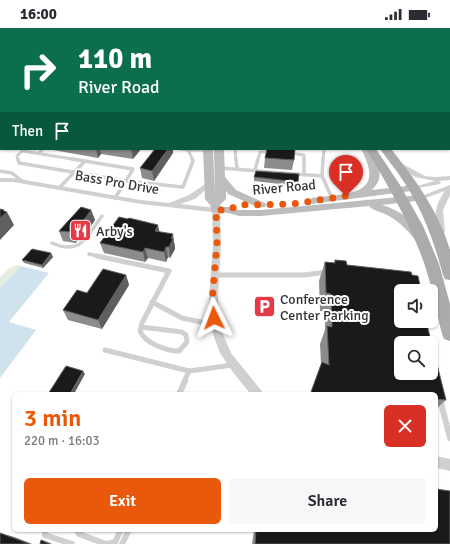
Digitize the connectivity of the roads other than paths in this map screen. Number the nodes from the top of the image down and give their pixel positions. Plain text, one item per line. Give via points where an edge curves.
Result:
1 (23, 150) edge
2 (42, 150) edge
3 (188, 150) joint
4 (208, 150) edge
5 (219, 150) edge
6 (235, 150) edge
7 (324, 150) edge
8 (367, 150) edge
9 (372, 150) edge
10 (386, 150) edge
11 (273, 152) edge
12 (281, 152) edge
13 (39, 153) junction
14 (85, 161) junction
15 (399, 164) junction
16 (237, 168) junction
17 (255, 170) junction
18 (0, 171) edge
19 (74, 172) junction
20 (220, 173) junction
21 (304, 175) junction
22 (322, 176) junction
23 (450, 178) edge
24 (0, 180) edge
25 (22, 181) junction
26 (126, 181) junction
27 (209, 184) junction
28 (59, 188) junction
29 (450, 189) edge
30 (407, 194) junction
31 (115, 198) junction
32 (332, 198) junction
33 (345, 201) junction
34 (261, 205) junction
35 (166, 206) junction
36 (215, 207) junction
37 (229, 210) junction
38 (102, 216) dead end
39 (423, 241) junction
40 (52, 243) dead end
41 (89, 254) dead end
42 (449, 270) edge
43 (332, 271) edge
44 (215, 274) junction
45 (152, 302) junction
46 (216, 325) junction
47 (141, 327) junction
48 (450, 334) edge
49 (105, 350) dead end
50 (233, 365) junction
51 (189, 371) junction
52 (180, 392) edge
53 (256, 392) edge
54 (439, 392) edge
55 (450, 438) edge
56 (438, 462) edge
57 (450, 464) edge
58 (45, 532) edge
59 (78, 532) edge
60 (121, 532) edge
61 (128, 532) edge
62 (72, 544) edge
63 (106, 544) edge
64 (122, 544) edge

1 - 13 lane
1 - 19 lane via 17,156 19,163
2 - 13 lane
3 - 4 lane
3 - 26 lane via 193,161 183,188
4 - 27 main road
5 - 20 main road
6 - 16 lane
7 - 22 lane
8 - 33 main road via 376,167 375,179
9 - 30 main road
10 - 15 main road
11 - 17 lane via 260,152
12 - 21 lane via 304,155
13 - 14 lane
14 - 19 lane
14 - 26 lane via 134,169
15 - 23 street via 423,179
15 - 30 main road
16 - 17 lane
16 - 20 lane
17 - 21 lane
18 - 25 lane via 12,173
19 - 26 lane
19 - 28 lane
20 - 34 main road via 232,192
20 - 36 main road via 221,199
21 - 22 lane
22 - 32 lane
23 - 30 street
24 - 25 street, Bass Pro Drive
25 - 28 street, Bass Pro Drive
26 - 31 lane
27 - 35 street via 192,197
27 - 36 main road via 210,199
28 - 31 street, Bass Pro Drive
29 - 30 street
29 - 42 street via 438,214
30 - 33 main road, River Road
30 - 39 main road
30 - 42 main road via 436,234
31 - 35 street, Bass Pro Drive
32 - 33 main road, River Road
32 - 34 main road, River Road via 292,204
33 - 37 main road, River Road via 261,213 239,214
33 - 39 main road via 383,208 391,212
34 - 37 main road, River Road via 238,205
35 - 36 street, Bass Pro Drive
36 - 37 main road, Bass Pro Drive
36 - 44 street
38 - 40 lane via 78,247 70,249
39 - 48 main road via 432,264
41 - 45 lane via 169,271
43 - 44 lane via 304,275
44 - 46 street via 212,302
45 - 46 lane via 167,313 196,323
45 - 47 lane
46 - 50 street via 224,349
47 - 47 lane via 140,333 143,338 171,351 179,351 187,342 186,335 182,332
49 - 51 lane
50 - 51 lane via 212,370
50 - 53 street
51 - 52 lane
54 - 55 lane
56 - 57 street
58 - 62 lane via 46,535
59 - 63 lane
60 - 63 lane via 115,542
61 - 64 lane

